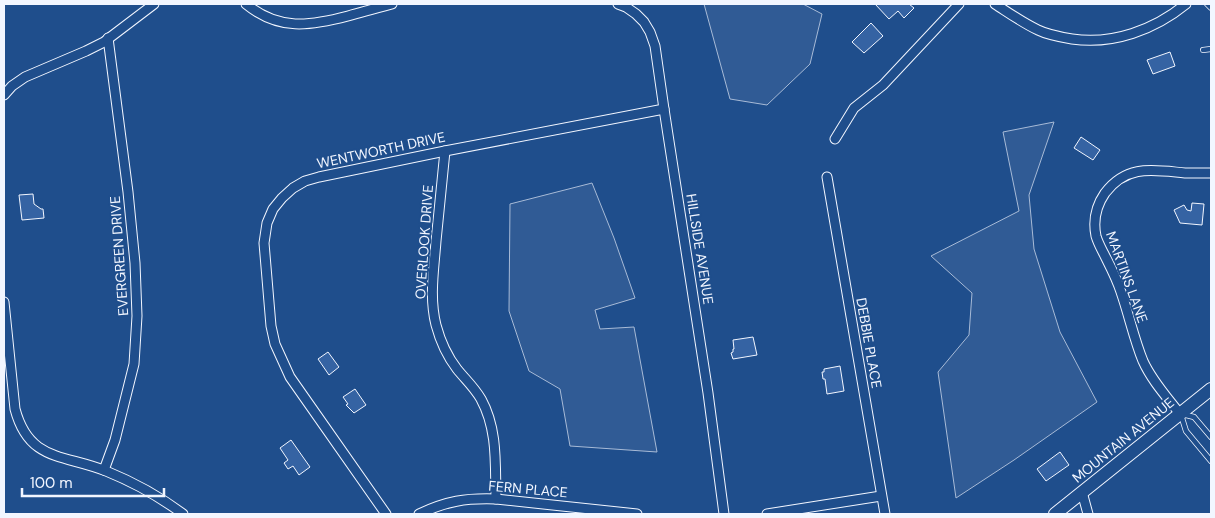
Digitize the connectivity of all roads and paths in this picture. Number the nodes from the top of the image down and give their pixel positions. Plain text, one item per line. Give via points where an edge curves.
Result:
1 (154, 4) edge
2 (246, 4) edge
3 (392, 4) edge
4 (618, 4) edge
5 (959, 4) edge
6 (996, 4) edge
7 (1186, 4) edge
8 (1207, 4) edge
9 (1211, 8) edge
10 (108, 38) junction
11 (1211, 49) edge
12 (1203, 50) dead end
13 (4, 94) edge
14 (664, 109) junction
15 (835, 139) dead end
16 (445, 151) junction
17 (1211, 173) edge
18 (827, 177) dead end
19 (4, 302) edge
20 (5, 319) edge
21 (1211, 389) edge
22 (1180, 414) junction
23 (1211, 437) edge
24 (1211, 461) edge
25 (104, 470) junction
26 (1082, 492) junction
27 (881, 496) junction
28 (496, 499) junction
29 (183, 514) edge
30 (386, 514) edge
31 (419, 514) edge
32 (637, 514) edge
33 (724, 514) edge
34 (768, 514) edge
35 (885, 514) edge
36 (1054, 514) edge
37 (1088, 514) edge

1 - 10 street
2 - 3 street via 275,20 302,25 326,22
4 - 14 street, HILLSIDE AVENUE via 636,14 653,38
5 - 15 street via 884,85 854,108
6 - 7 street via 1039,31 1080,40 1116,38 1141,30 1162,21
8 - 9 lane
10 - 13 street via 25,77
10 - 25 street, EVERGREEN DRIVE via 128,192 137,316 134,364
11 - 12 lane
14 - 16 street, WENTWORTH DRIVE
14 - 33 street, HILLSIDE AVENUE
16 - 28 street, OVERLOOK DRIVE via 432,283 433,310 444,347 481,399 491,423
16 - 30 street, WENTWORTH DRIVE via 305,181 287,193 273,209 264,237 275,344 290,377
17 - 22 street, MARTINS LANE via 1134,172 1109,189 1097,209 1095,220 1097,239 1121,291 1144,362
18 - 27 street, DEBBIE PLACE
19 - 20 street
20 - 25 street via 14,409 23,432 49,454
21 - 22 main road, MOUNTAIN AVENUE
22 - 23 lane via 1194,417
22 - 24 lane via 1186,431
22 - 26 main road, MOUNTAIN AVENUE
25 - 29 street via 141,487
26 - 36 main road, MOUNTAIN AVENUE
26 - 37 street
27 - 34 street
27 - 35 street, DEBBIE PLACE
28 - 31 street, FERN PLACE via 452,502
28 - 32 street, FERN PLACE

